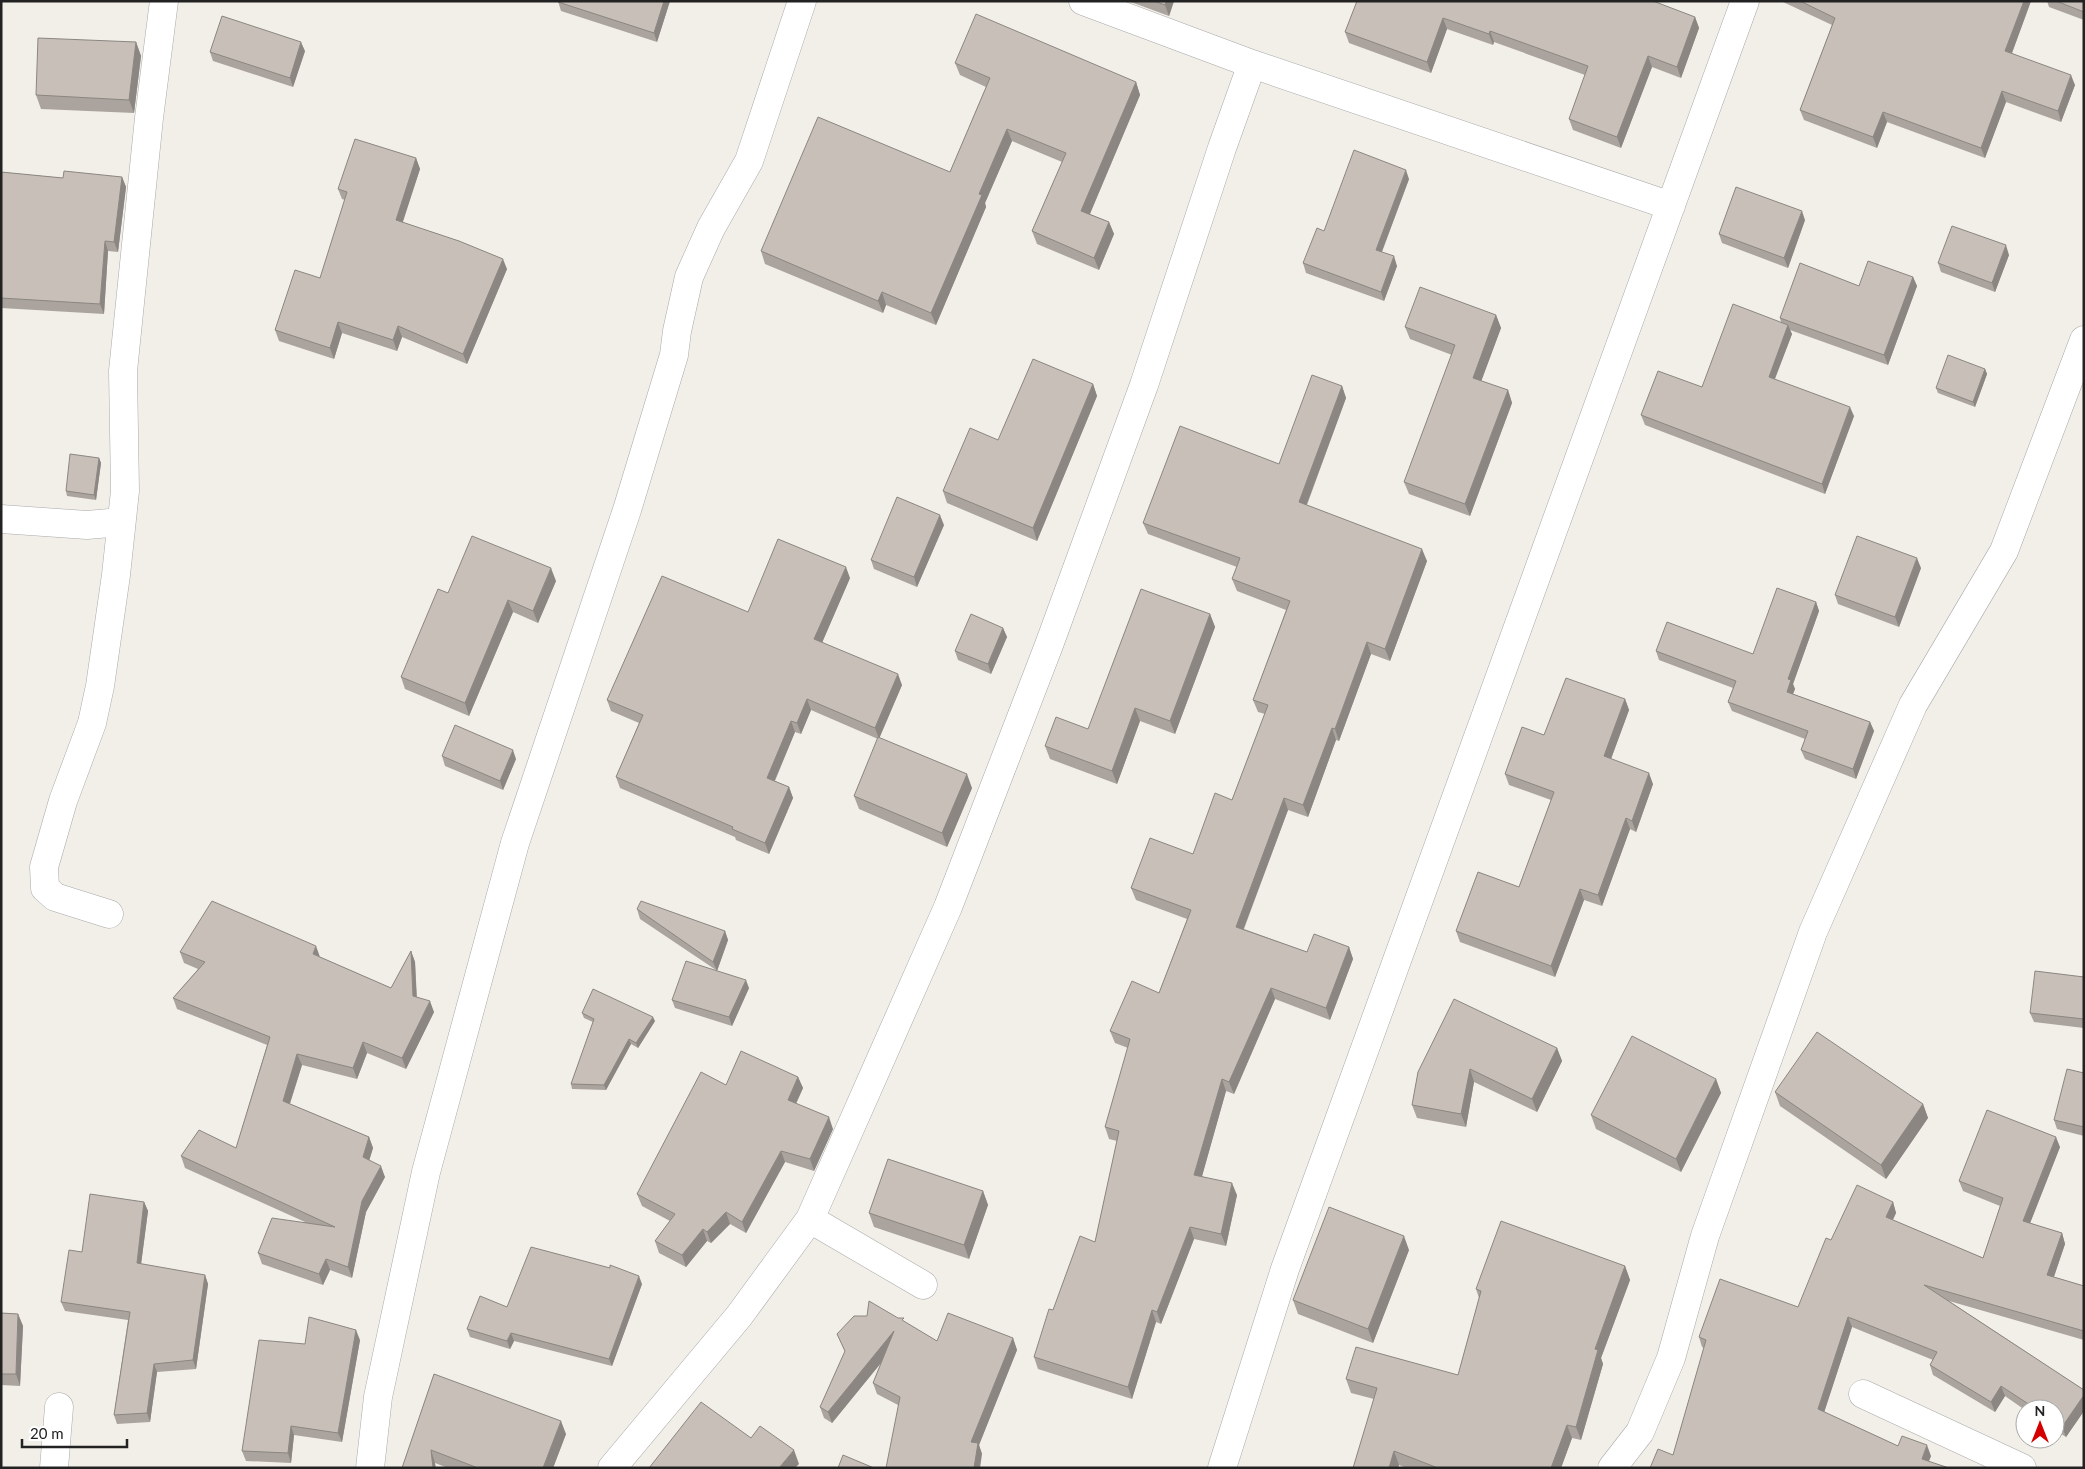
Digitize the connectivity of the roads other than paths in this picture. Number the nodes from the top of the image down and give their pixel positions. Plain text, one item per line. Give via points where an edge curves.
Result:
1 (164, 1) edge
2 (802, 1) edge
3 (1083, 1) edge
4 (1745, 1) edge
5 (1252, 64) junction
6 (1672, 206) junction
7 (2084, 340) edge
8 (1, 519) edge
9 (121, 522) junction
10 (109, 914) dead end
11 (810, 1219) junction
12 (923, 1285) dead end
13 (1863, 1394) dead end
14 (59, 1407) dead end
15 (54, 1468) edge
16 (370, 1468) edge
17 (612, 1468) edge
18 (1222, 1468) edge
19 (1612, 1468) edge
20 (2022, 1468) edge

1 - 9 street via 123,371 125,491
2 - 16 street via 749,161 711,228 689,277 676,331 674,355 649,437 515,843 426,1172 378,1397
3 - 5 street
4 - 6 street
5 - 6 street
5 - 11 street via 1144,385 1018,726 948,907
6 - 18 street via 1285,1269
7 - 19 street via 2004,551 1913,705 1813,932 1705,1236 1671,1358 1640,1432
8 - 9 street via 87,525
9 - 10 street via 100,686 92,723 63,801 44,867 45,888 55,897
11 - 12 street
11 - 17 street via 739,1316
13 - 20 street
14 - 15 street

